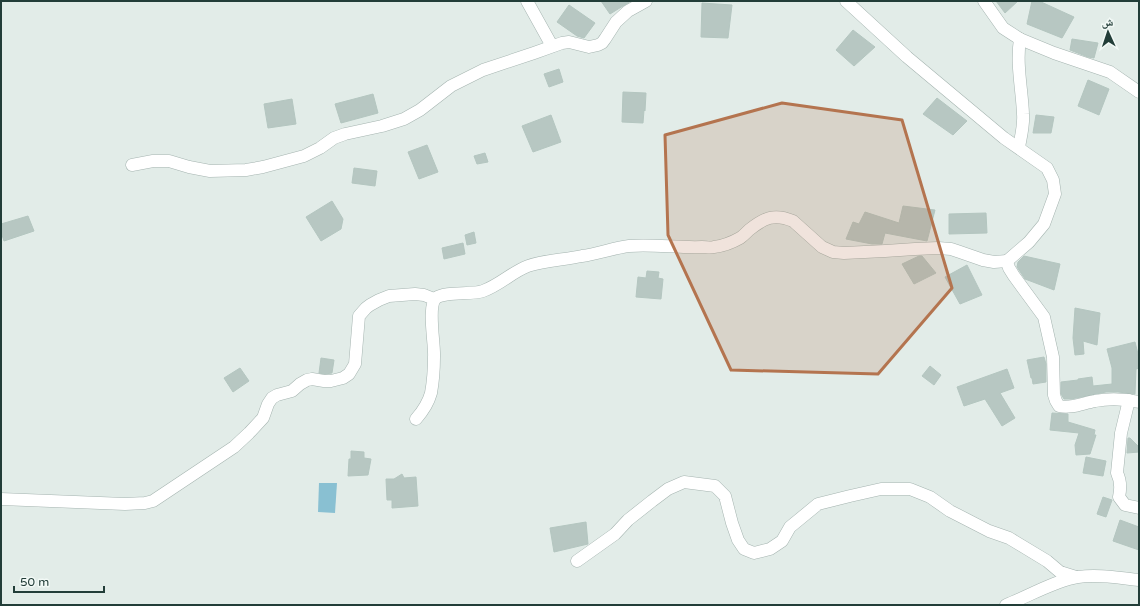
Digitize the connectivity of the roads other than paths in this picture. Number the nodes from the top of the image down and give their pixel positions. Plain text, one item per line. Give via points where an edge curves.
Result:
1 (527, 1) edge
2 (646, 1) edge
3 (846, 1) edge
4 (984, 1) edge
5 (1020, 39) junction
6 (552, 46) junction
7 (1139, 92) edge
8 (1019, 147) junction
9 (132, 165) dead end
10 (1008, 261) junction
11 (434, 299) junction
12 (1136, 400) edge
13 (416, 419) dead end
14 (1, 499) edge
15 (1139, 508) edge
16 (577, 561) dead end
17 (1076, 577) junction
18 (1139, 580) edge
19 (1006, 605) edge

1 - 6 street
2 - 6 street via 628,11 616,22 598,45 589,47 569,42
3 - 8 street via 907,57 1004,138
4 - 5 street via 1003,28
5 - 7 street via 1054,54 1110,72
5 - 8 street via 1019,65 1024,114
6 - 9 street via 483,70 440,94 404,119 334,138 304,156 239,171 200,170 169,161
8 - 10 street via 1047,168 1053,180 1055,194 1044,224
10 - 11 street via 983,260 951,249 938,248 833,252 822,247 793,221 770,217 759,222 740,238 714,247 617,248 529,266 482,292 447,294
10 - 12 street via 1014,276 1044,317 1053,356 1054,395 1058,406 1074,406 1108,399
11 - 13 street via 431,310 434,356 431,392 428,402
11 - 14 street via 415,294 389,296 370,304 359,316 355,364 349,374 331,381 307,380 292,391 272,398 263,418 234,447 153,501 125,504
12 - 15 street via 1121,433 1117,473 1121,488 1119,497 1125,505
16 - 17 street via 615,534 628,520 668,489 684,482 715,486 725,496 738,540 744,549 754,553 770,549 782,541 790,527 818,504 881,489 910,489 930,497 989,531 1009,538 1060,572
17 - 18 street
17 - 19 street

